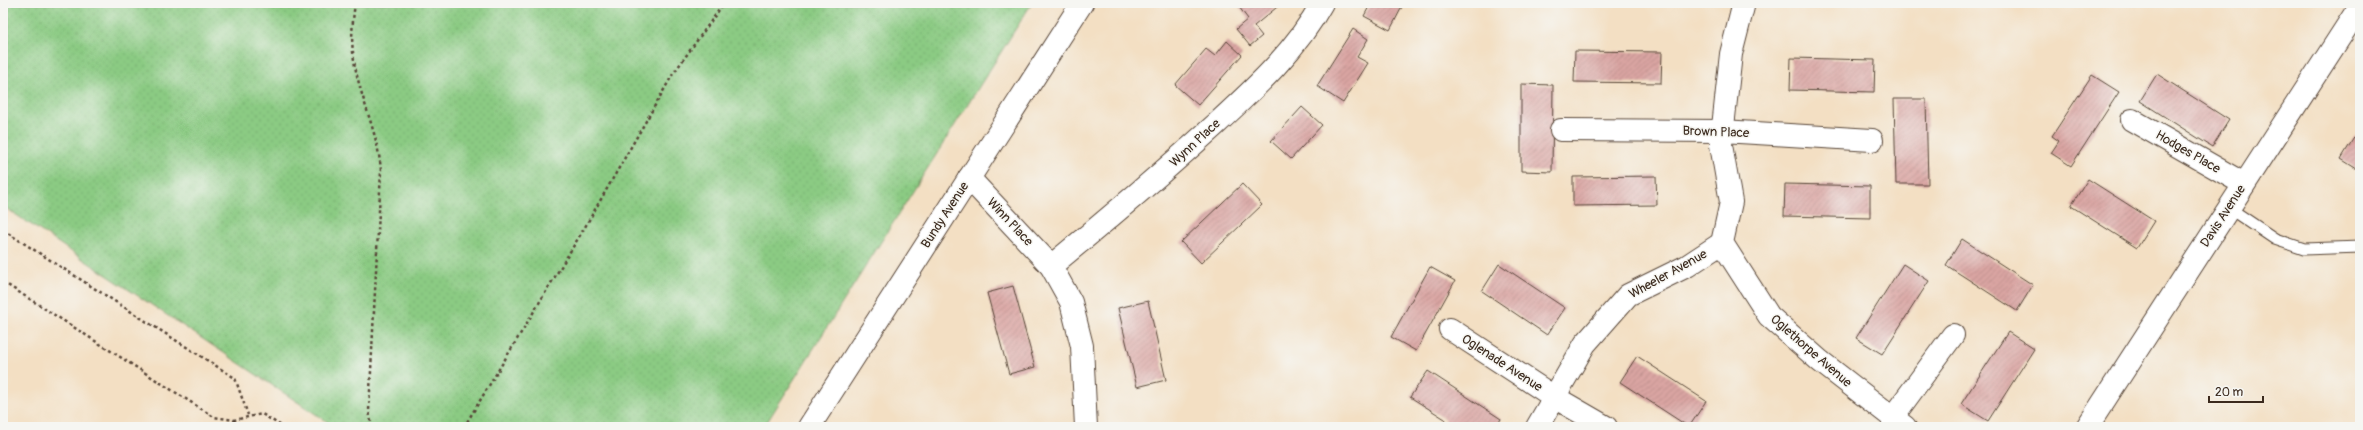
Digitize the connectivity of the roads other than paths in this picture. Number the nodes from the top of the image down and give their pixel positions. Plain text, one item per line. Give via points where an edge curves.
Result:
1 (1082, 3) edge
2 (1322, 3) edge
3 (1744, 3) edge
4 (2359, 10) edge
5 (2132, 120) dead end
6 (1561, 130) dead end
7 (1722, 131) junction
8 (1872, 140) dead end
9 (969, 178) junction
10 (2244, 184) junction
11 (2229, 208) junction
12 (1722, 243) junction
13 (2360, 247) edge
14 (1051, 266) junction
15 (1450, 329) dead end
16 (1953, 336) dead end
17 (1554, 397) junction
18 (1899, 423) edge
19 (809, 427) edge
20 (1086, 427) edge
21 (1537, 427) edge
22 (1606, 427) edge
23 (2087, 427) edge

1 - 9 street, Bundy Avenue
2 - 14 street, Wynn Place via 1313,20 1264,79 1153,182
3 - 7 street via 1731,54
4 - 10 street, Davis Avenue
5 - 10 street, Hodges Place
6 - 7 street, Brown Place
7 - 8 street, Brown Place
7 - 12 street via 1720,145 1731,202
9 - 14 street, Winn Place
9 - 19 street, Bundy Avenue
10 - 11 street, Davis Avenue
11 - 13 lane via 2275,239 2304,249
11 - 23 street, Davis Avenue
12 - 17 street, Wheeler Avenue via 1686,266 1628,295 1586,344
12 - 18 street, Oglethorpe Avenue via 1769,316 1820,361
14 - 20 street, Winn Place via 1071,302 1082,346
15 - 17 street, Oglenade Avenue
16 - 18 street
17 - 21 street, Wheeler Avenue
17 - 22 street, Oglenade Avenue

